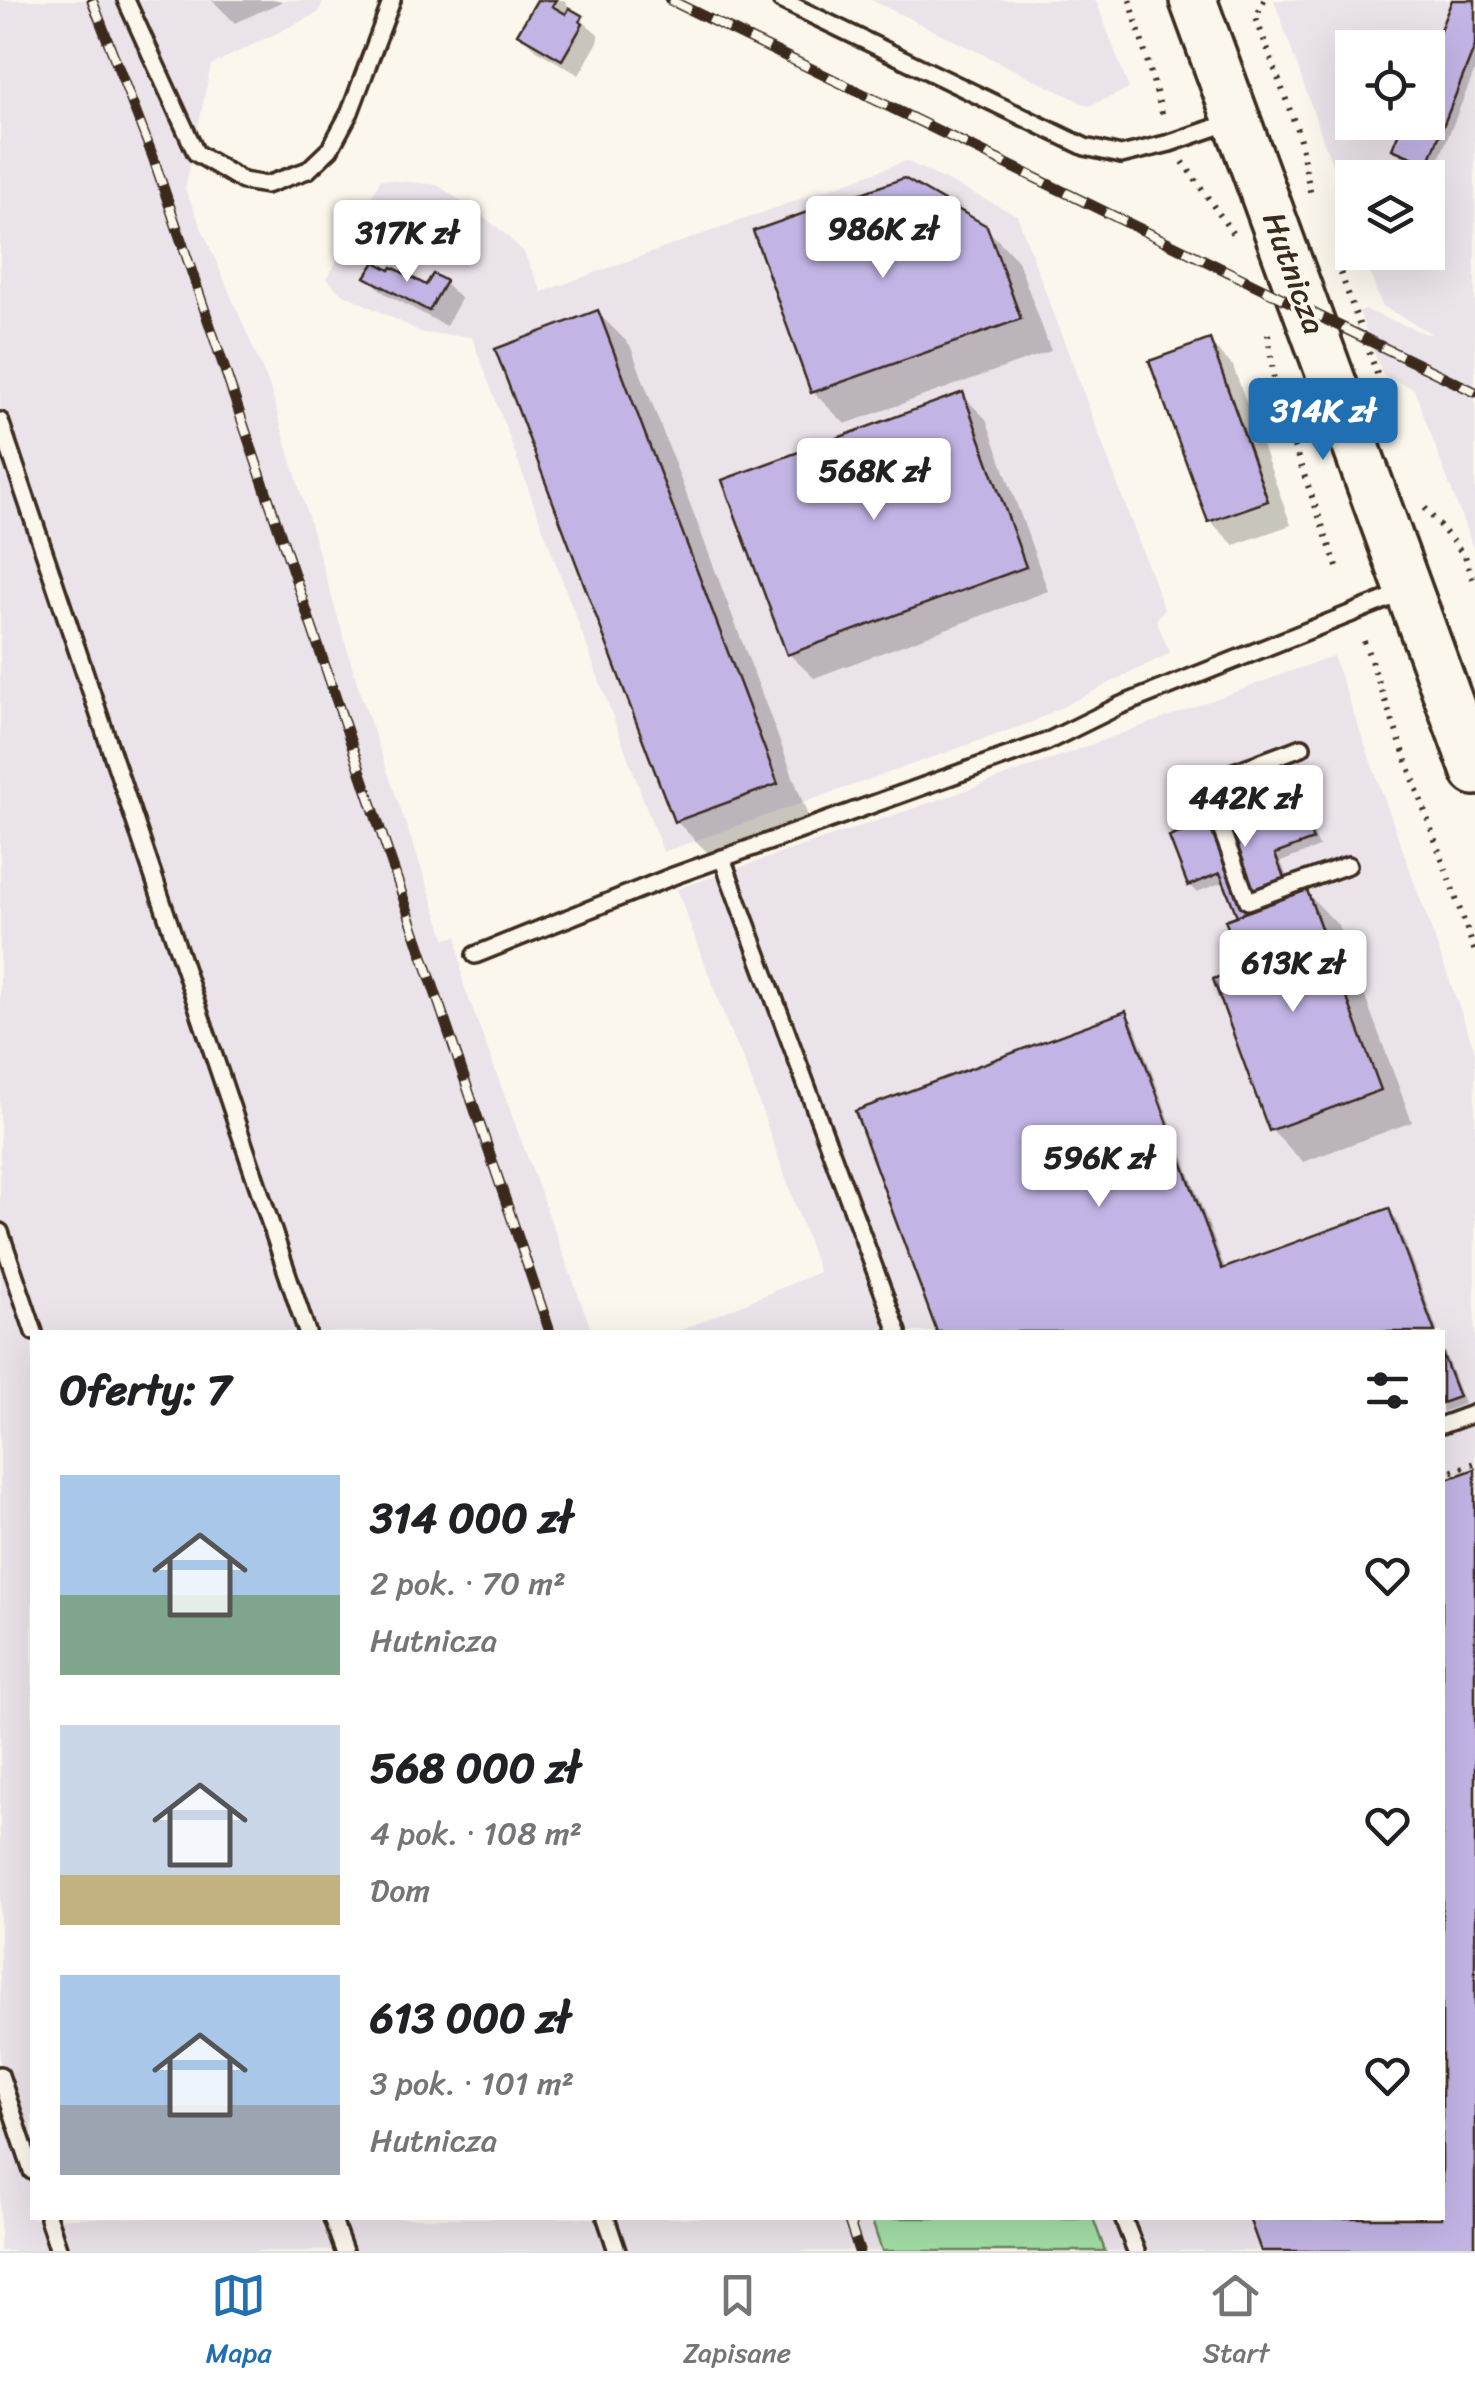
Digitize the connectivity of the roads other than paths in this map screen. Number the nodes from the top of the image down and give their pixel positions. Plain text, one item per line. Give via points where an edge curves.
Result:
1 (126, 0) edge
2 (392, 0) edge
3 (781, 0) edge
4 (1193, 0) edge
5 (1238, 120) junction
6 (0, 421) edge
7 (1409, 591) junction
8 (1302, 746) dead end
9 (1475, 772) edge
10 (722, 858) junction
11 (1348, 865) dead end
12 (475, 955) dead end
13 (0, 1232) edge
14 (33, 1330) edge
15 (306, 1330) edge
16 (897, 1330) edge
17 (1475, 1413) edge
18 (1445, 1424) edge
19 (0, 2075) edge
20 (30, 2165) edge
21 (49, 2220) edge
22 (333, 2220) edge
23 (607, 2220) edge
24 (1124, 2220) edge
25 (60, 2251) edge
26 (344, 2251) edge
27 (617, 2251) edge
28 (1136, 2251) edge

1 - 2 lane via 196,153 243,181 266,185 308,170 330,149
3 - 5 lane via 1085,147 1121,155
4 - 5 main road, Hutnicza
5 - 7 main road, Hutnicza
6 - 15 lane
7 - 9 main road, Hutnicza via 1455,694
7 - 10 lane via 1046,742
8 - 11 lane via 1204,783 1248,901
10 - 12 lane
10 - 16 lane
13 - 14 lane
17 - 18 lane
19 - 20 lane
21 - 25 lane
22 - 26 lane
23 - 27 lane
24 - 28 lane

